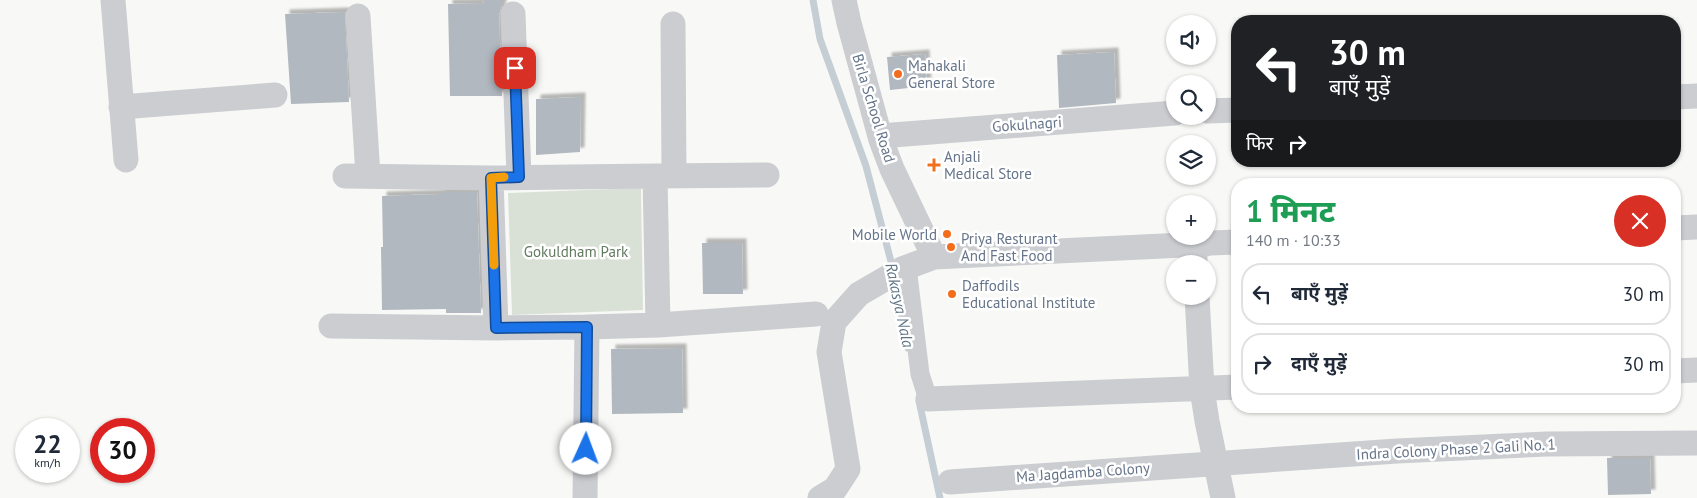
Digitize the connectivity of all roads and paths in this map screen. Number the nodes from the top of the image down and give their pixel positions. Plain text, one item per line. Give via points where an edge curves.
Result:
1 (113, 0) edge
2 (844, 0) edge
3 (513, 14) dead end
4 (358, 16) dead end
5 (673, 24) dead end
6 (274, 95) dead end
7 (1697, 96) edge
8 (1681, 97) edge
9 (121, 107) junction
10 (1231, 110) edge
11 (1216, 111) edge
12 (1166, 114) edge
13 (880, 136) junction
14 (126, 160) dead end
15 (767, 175) dead end
16 (665, 176) junction
17 (519, 177) junction
18 (491, 178) junction
19 (1681, 228) edge
20 (1697, 228) edge
21 (1231, 242) edge
22 (1193, 255) edge
23 (934, 257) junction
24 (905, 268) junction
25 (1197, 305) edge
26 (816, 314) dead end
27 (658, 325) junction
28 (331, 326) dead end
29 (587, 327) junction
30 (496, 328) junction
31 (1697, 370) edge
32 (1681, 371) edge
33 (1231, 387) edge
34 (1202, 388) junction
35 (928, 399) joint
36 (1697, 443) edge
37 (1215, 463) junction
38 (950, 482) dead end
39 (585, 498) edge
40 (820, 498) edge
41 (1223, 498) edge

1 - 9 street
2 - 13 street, Birla School Road
3 - 17 street
4 - 18 street via 356,176
5 - 16 street
6 - 9 street
7 - 8 street
9 - 14 street
10 - 11 street
12 - 13 street, Gokulnagri
13 - 23 street, Birla School Road
15 - 16 street
16 - 17 street
16 - 27 street
17 - 18 street
18 - 30 street
19 - 20 street
21 - 22 street via 1210,243
22 - 23 street via 1184,245
23 - 24 street
24 - 35 street via 920,374
24 - 40 street via 859,294 834,322 830,352 848,469 835,489
25 - 34 street
26 - 27 street
27 - 29 street
28 - 30 street
29 - 30 street
29 - 39 street
31 - 32 street
33 - 34 street
34 - 35 street
34 - 37 street
36 - 37 street, Indra Colony Phase 2 Gali No. 1 via 1547,444
37 - 38 street, Ma Jagdamba Colony
37 - 41 street

